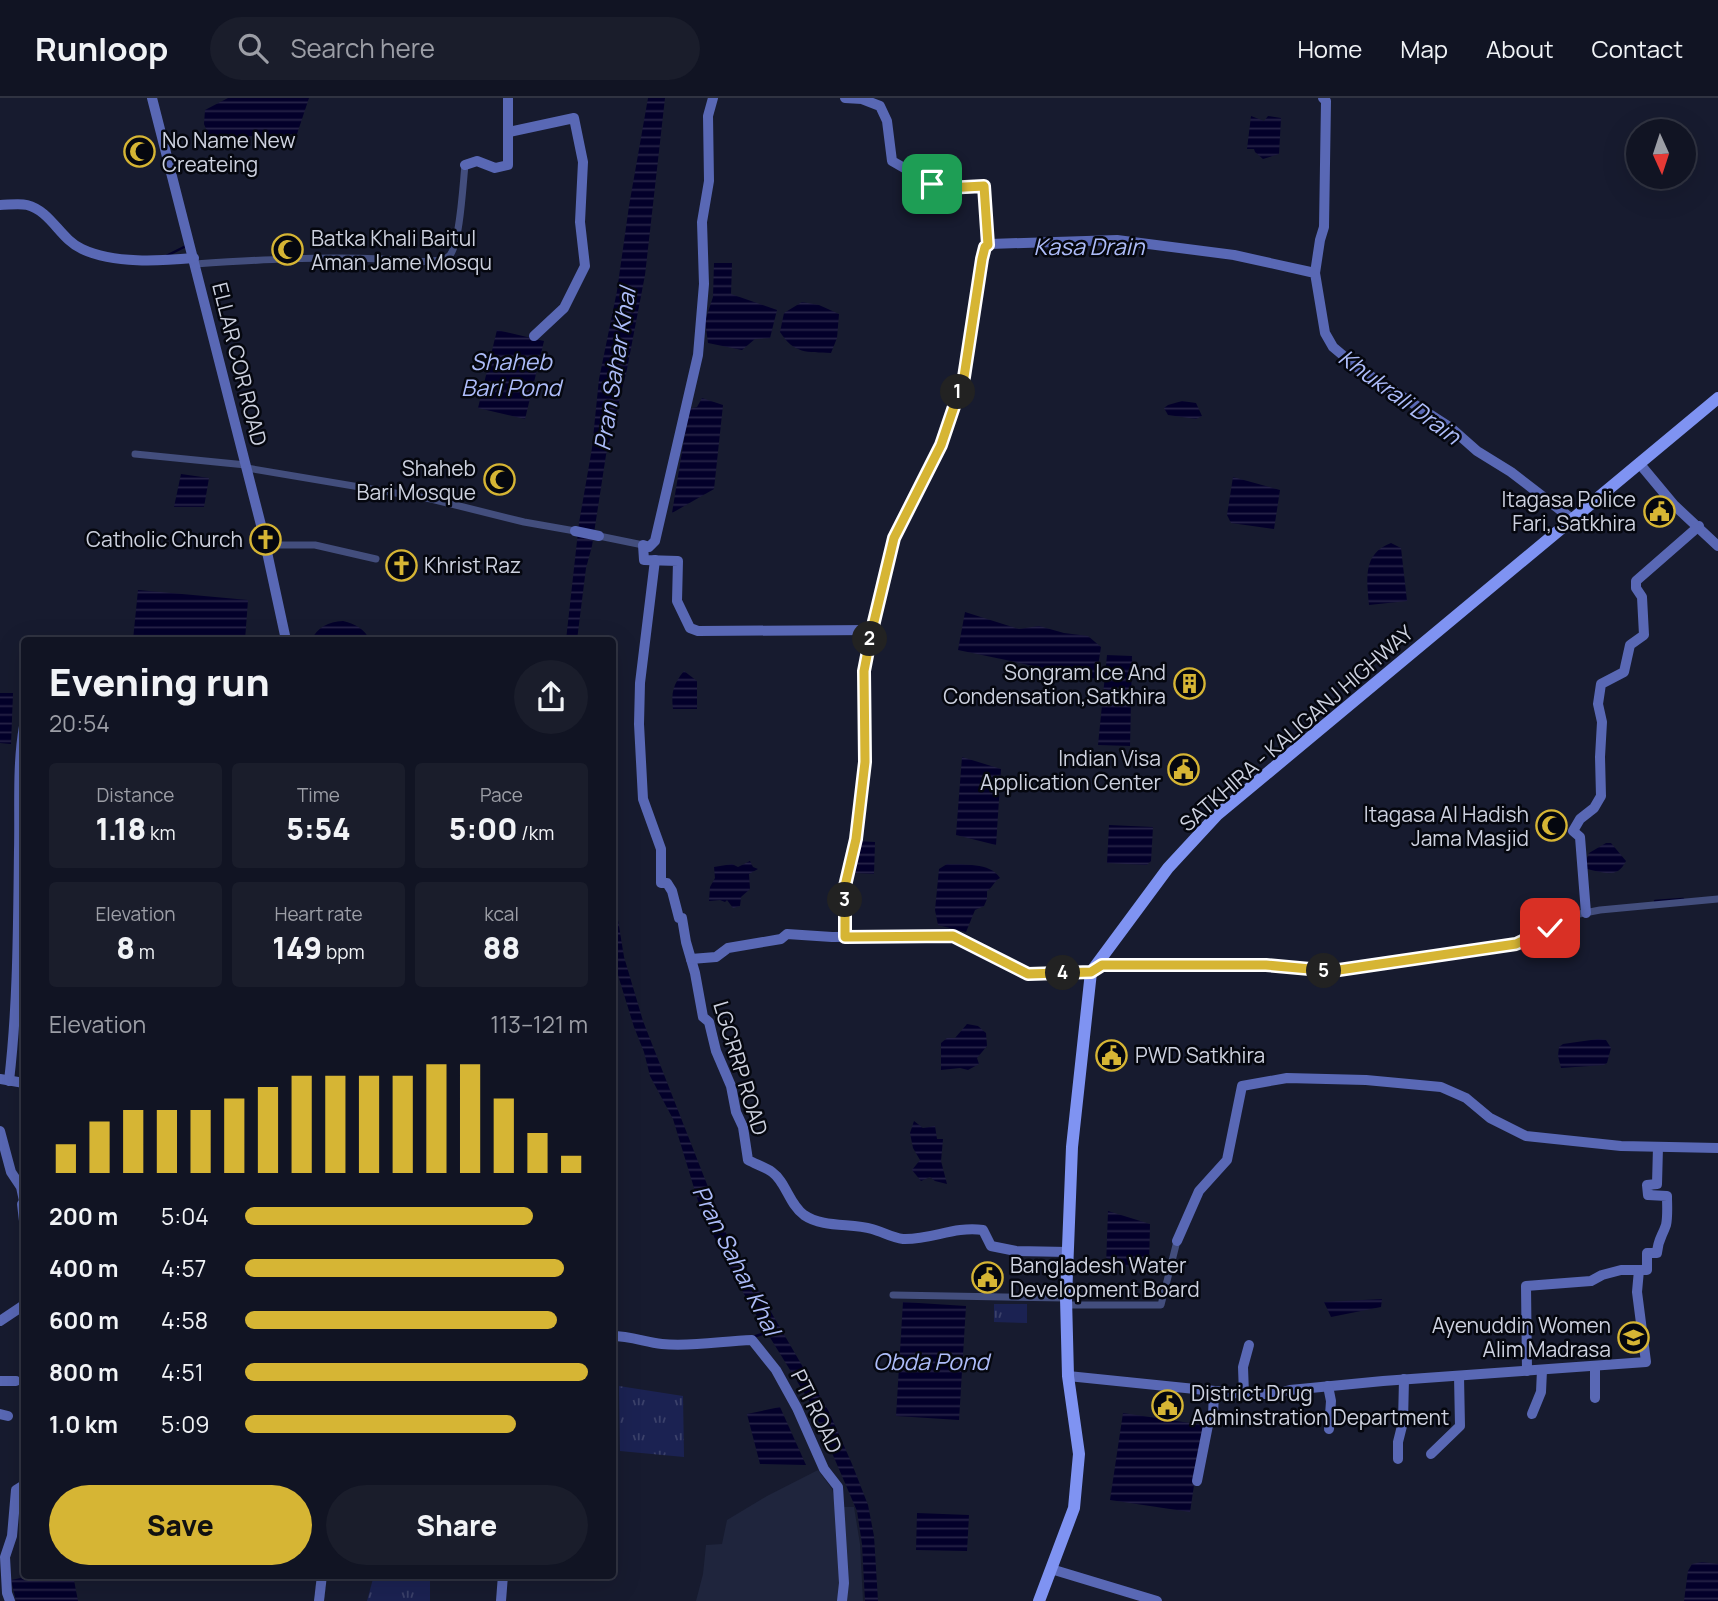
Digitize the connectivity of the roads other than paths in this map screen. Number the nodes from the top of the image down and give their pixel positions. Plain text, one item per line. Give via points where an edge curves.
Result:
1 (152, 98) edge
2 (508, 98) edge
3 (713, 98) edge
4 (845, 98) edge
5 (1323, 98) edge
6 (509, 131) junction
7 (465, 165) joint
8 (0, 205) edge
9 (988, 245) junction
10 (195, 261) junction
11 (1315, 273) junction
12 (534, 336) dead end
13 (1718, 398) edge
14 (135, 454) dead end
15 (1639, 463) junction
16 (247, 466) junction
17 (1572, 519) junction
18 (1699, 526) junction
19 (575, 531) joint
20 (599, 536) joint
21 (266, 545) junction
22 (643, 545) junction
23 (1718, 546) edge
24 (376, 559) dead end
25 (655, 560) junction
26 (872, 630) junction
27 (285, 637) edge
28 (21, 772) edge
29 (1718, 899) edge
30 (1586, 913) junction
31 (845, 937) junction
32 (691, 959) junction
33 (21, 971) edge
34 (1091, 972) junction
35 (4, 1080) edge
36 (0, 1131) edge
37 (1658, 1147) junction
38 (1718, 1148) edge
39 (21, 1187) edge
40 (1177, 1241) joint
41 (1068, 1252) junction
42 (1639, 1270) junction
43 (893, 1296) dead end
44 (1066, 1301) junction
45 (21, 1307) edge
46 (0, 1321) edge
47 (616, 1336) edge
48 (1250, 1345) dead end
49 (1595, 1366) junction
50 (1542, 1370) junction
51 (1527, 1371) junction
52 (1068, 1376) junction
53 (1459, 1376) junction
54 (1404, 1380) junction
55 (0, 1381) edge
56 (16, 1381) dead end
57 (1328, 1387) junction
58 (1214, 1391) junction
59 (1244, 1394) junction
60 (1595, 1398) dead end
61 (1532, 1414) dead end
62 (1329, 1429) dead end
63 (1431, 1454) dead end
64 (1398, 1459) dead end
65 (1197, 1481) dead end
66 (21, 1487) edge
67 (1051, 1569) junction
68 (322, 1579) edge
69 (503, 1579) edge
70 (10, 1601) edge
71 (319, 1601) edge
72 (501, 1601) edge
73 (842, 1601) edge
74 (1039, 1601) edge
75 (1157, 1601) edge

1 - 10 street, ELLAR COR ROAD
2 - 6 street
3 - 22 street via 708,116 709,181 702,222 704,284 698,355 655,541 649,547
4 - 9 street via 880,106 887,121 892,160 946,188 984,186
5 - 11 street via 1324,228
6 - 7 street via 508,164 495,168 477,161
6 - 12 street via 574,118 583,162 580,222 584,266 564,308
7 - 10 street via 457,236 448,258
8 - 10 street via 28,205 82,249 141,261
9 - 11 street via 1116,240 1234,255
9 - 26 street via 964,377 941,445 894,538
10 - 16 street, ELLAR COR ROAD
11 - 17 street via 1325,333 1333,347
13 - 15 highway, SATKHIRA - KALIGANJ HIGHWAY
14 - 16 street
15 - 17 highway, SATKHIRA - KALIGANJ HIGHWAY
15 - 18 street via 1674,505
16 - 19 street
16 - 21 street, ELLAR COR ROAD
17 - 34 highway, SATKHIRA - KALIGANJ HIGHWAY via 1217,815 1168,868
18 - 23 street
18 - 30 street via 1636,581 1642,597 1644,635 1630,645 1624,672 1601,684 1601,796 1573,831 1580,837
19 - 20 street
20 - 22 street
21 - 24 street via 315,545
21 - 27 street, ELLAR COR ROAD
22 - 25 street via 644,560
25 - 26 street via 678,561 677,601 690,628 698,631
25 - 32 street, LGCRRP ROAD via 640,683 643,799 661,849 661,883 667,883 672,891
26 - 31 street via 864,671 865,762 845,886
28 - 33 street
29 - 30 street
30 - 34 street via 1516,944 1360,968 1102,965
31 - 32 street via 786,934 781,939 728,948 716,957
31 - 34 street via 953,936 1028,974
32 - 41 street, LGCRRP ROAD via 703,1017 709,1022 743,1126 748,1160 774,1172 805,1215 904,1239 938,1237 949,1230 969,1228 983,1230 991,1246
33 - 35 street
34 - 41 highway, SATKHIRA - KALIGANJ HIGHWAY via 1076,1093
36 - 39 street via 11,1172
37 - 38 street
37 - 40 street via 1526,1136 1441,1087 1287,1078 1242,1086 1227,1160 1199,1191
37 - 42 street via 1657,1184 1647,1185 1648,1195 1667,1196 1666,1227 1657,1241 1657,1253 1647,1253 1647,1270
40 - 44 street via 1161,1305
41 - 44 highway, SATKHIRA - KALIGANJ HIGHWAY
42 - 49 street via 1637,1292 1646,1362
42 - 51 street via 1621,1270 1591,1281 1526,1286
43 - 44 street
44 - 52 highway, SATKHIRA - KALIGANJ HIGHWAY
45 - 46 street
47 - 73 street, PTI ROAD via 689,1345 752,1340 776,1370 824,1469 838,1487
48 - 59 street via 1243,1367
49 - 50 street
49 - 60 street
50 - 51 street
50 - 61 street via 1542,1392
51 - 53 street
52 - 58 street
52 - 67 highway, SATKHIRA - KALIGANJ HIGHWAY via 1079,1454 1074,1508
53 - 54 street
53 - 63 street via 1460,1426
54 - 57 street
54 - 64 street
55 - 56 street
57 - 59 street
57 - 62 street
58 - 59 street
58 - 65 street via 1213,1416
66 - 70 street via 16,1490 12,1536 5,1557
67 - 74 highway, SATKHIRA - KALIGANJ HIGHWAY
67 - 75 street
68 - 71 street
69 - 72 street

